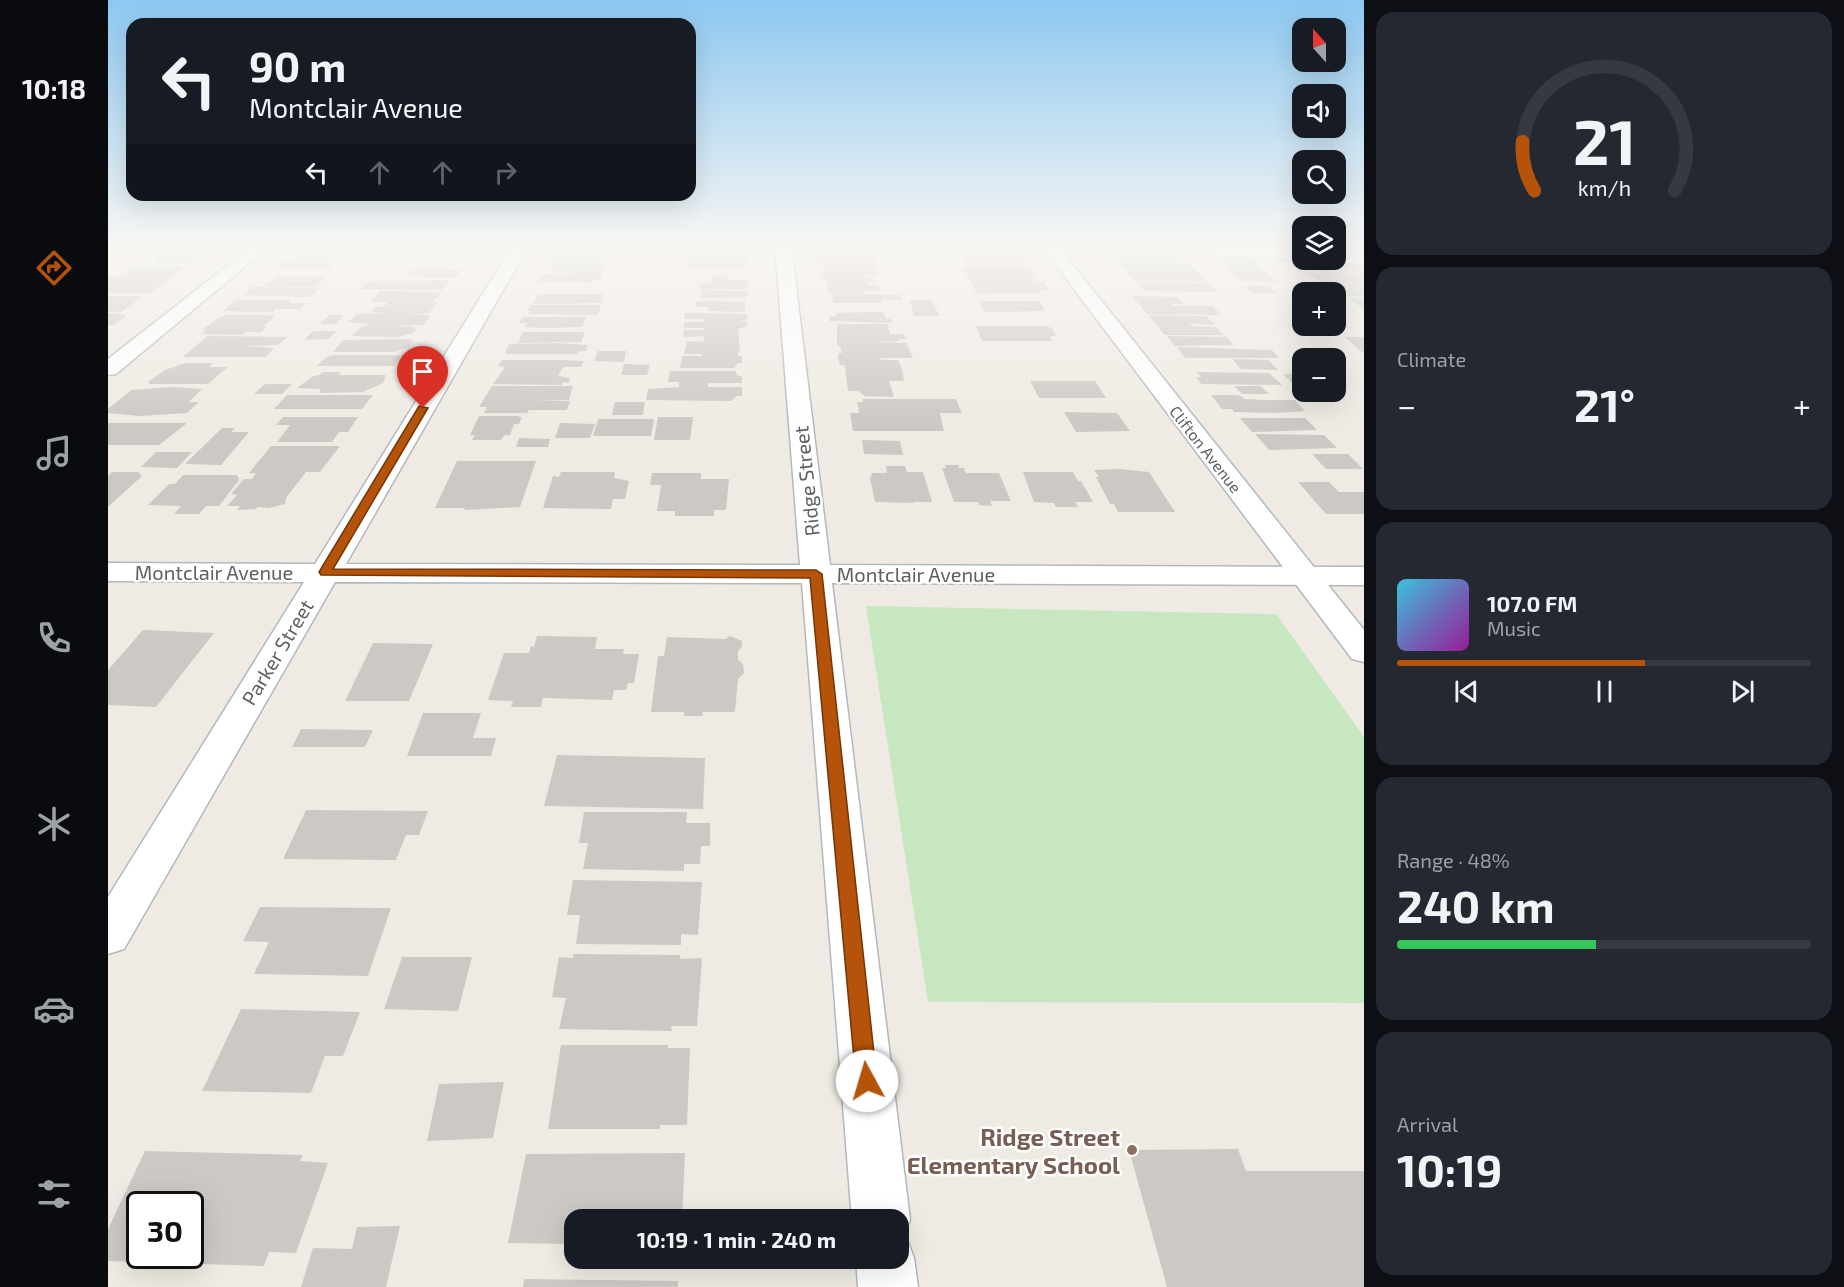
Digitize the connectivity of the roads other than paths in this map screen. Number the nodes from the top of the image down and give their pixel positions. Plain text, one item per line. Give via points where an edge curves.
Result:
1 (187, 305) edge
2 (485, 305) edge
3 (789, 305) edge
4 (1096, 305) edge
5 (108, 369) edge
6 (108, 572) edge
7 (325, 572) junction
8 (816, 574) junction
9 (1304, 576) junction
10 (1364, 576) edge
11 (1364, 652) edge
12 (108, 936) edge
13 (880, 1209) edge
14 (886, 1269) edge
15 (888, 1287) edge

1 - 5 street
2 - 7 street, Parker Street
3 - 8 street, Ridge Street
4 - 9 street, Clifton Avenue
6 - 7 street, Montclair Avenue
7 - 8 street, Montclair Avenue
7 - 12 street, Parker Street
8 - 9 street, Montclair Avenue
8 - 13 street, Ridge Street
9 - 10 street, Montclair Avenue
9 - 11 street, Clifton Avenue
14 - 15 street

